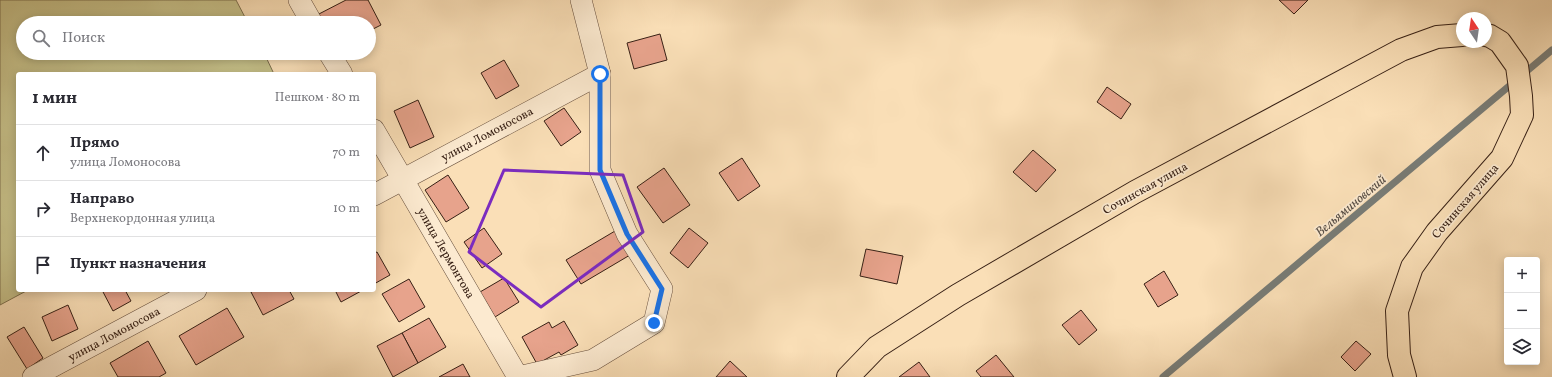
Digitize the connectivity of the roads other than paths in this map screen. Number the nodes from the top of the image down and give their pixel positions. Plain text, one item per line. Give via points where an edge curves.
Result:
1 (299, 0) edge
2 (581, 0) edge
3 (308, 16) edge
4 (1456, 35) edge
5 (1492, 37) edge
6 (333, 60) edge
7 (341, 72) edge
8 (600, 74) junction
9 (376, 133) edge
10 (403, 179) junction
11 (376, 194) edge
12 (192, 292) edge
13 (33, 377) edge
14 (518, 377) edge
15 (848, 377) edge
16 (1405, 377) edge

1 - 3 street
2 - 8 street
4 - 15 highway, Сочинская улица via 1437,37 1401,50 1135,192 958,295 883,343
5 - 16 highway, Сочинская улица via 1500,42 1517,66 1522,114 1502,158 1437,232 1412,267 1398,311 1399,355
6 - 7 street
8 - 10 street, улица Ломоносова
8 - 14 street via 600,170 627,234 662,289 654,323 593,360
9 - 10 street, улица Лермонтова
10 - 11 street, улица Ломоносова
10 - 14 street, улица Лермонтова
12 - 13 street, улица Ломоносова

